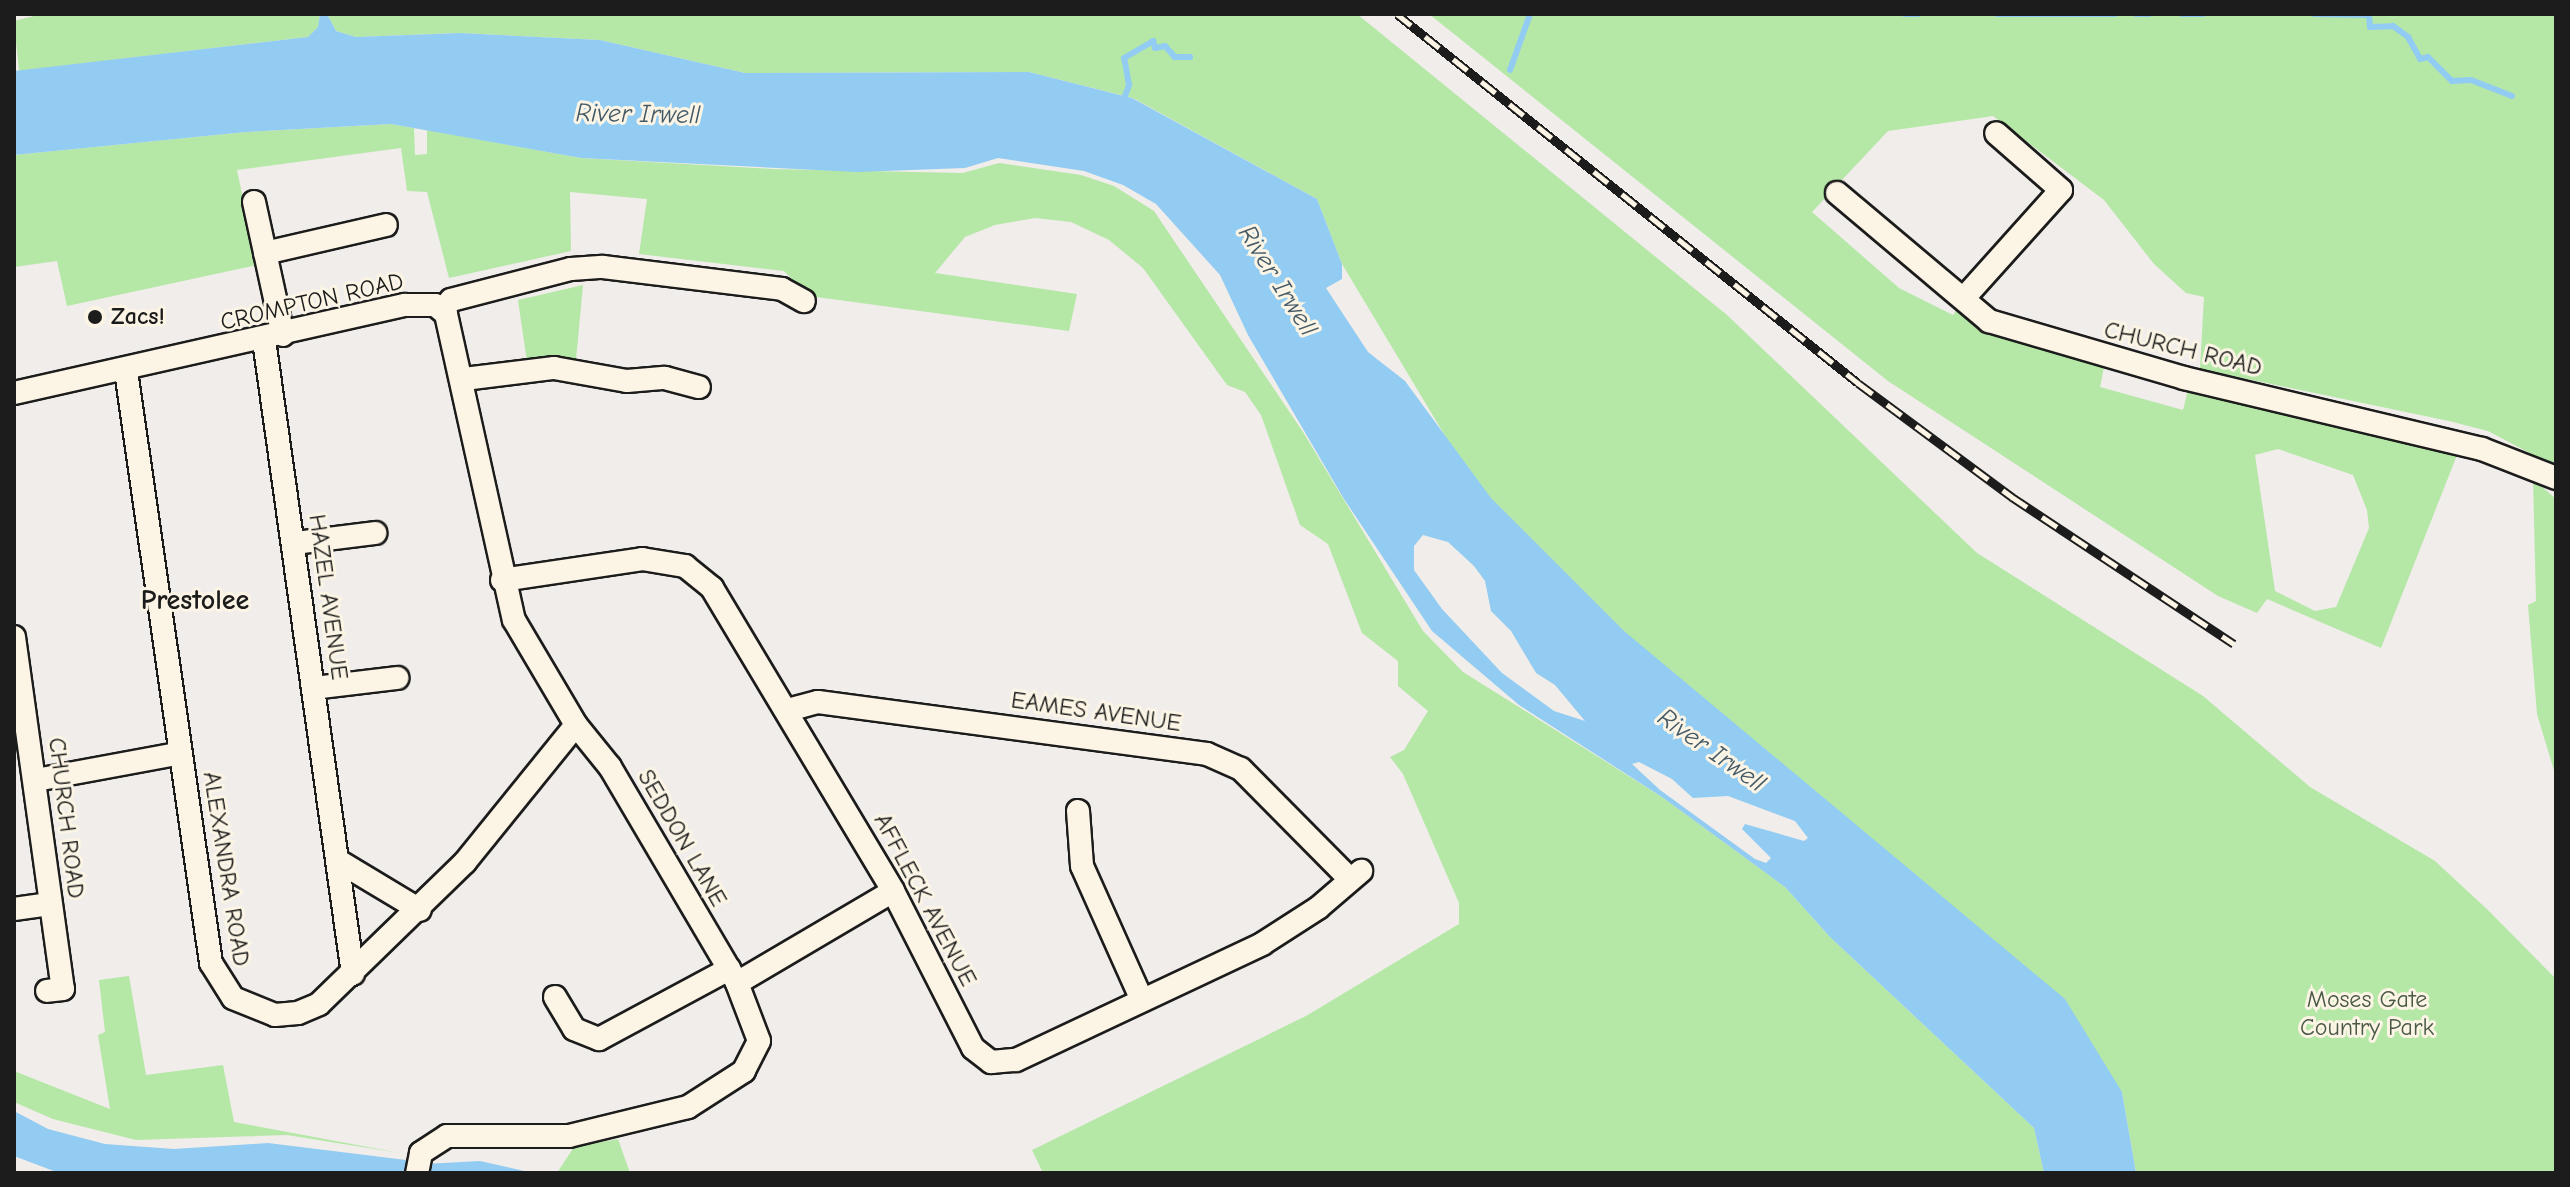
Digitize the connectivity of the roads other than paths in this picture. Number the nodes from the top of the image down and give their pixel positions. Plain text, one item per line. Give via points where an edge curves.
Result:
1 (1996, 133) dead end
2 (1837, 193) dead end
3 (254, 202) dead end
4 (386, 225) dead end
5 (265, 253) junction
6 (1964, 298) junction
7 (804, 301) dead end
8 (442, 310) junction
9 (274, 337) junction
10 (126, 371) junction
11 (464, 379) junction
12 (702, 387) dead end
13 (14, 393) edge
14 (2550, 475) edge
15 (375, 533) dead end
16 (295, 543) junction
17 (502, 580) junction
18 (14, 637) edge
19 (397, 678) dead end
20 (313, 688) junction
21 (788, 710) junction
22 (576, 725) junction
23 (181, 753) junction
24 (36, 780) junction
25 (1084, 825) dead end
26 (340, 862) junction
27 (1355, 875) joint
28 (893, 891) junction
29 (50, 904) junction
30 (14, 909) edge
31 (420, 910) junction
32 (353, 974) junction
33 (733, 976) junction
34 (47, 991) dead end
35 (555, 997) dead end
36 (1142, 1000) junction
37 (419, 1163) edge

1 - 6 street via 2061,190
2 - 6 street, CHURCH ROAD
3 - 5 street, HAZEL AVENUE
4 - 5 street
5 - 9 street, HAZEL AVENUE
6 - 14 street, CHURCH ROAD via 1989,321 2017,332 2482,449
7 - 8 street via 782,289 603,267 571,269 451,300
8 - 9 street, CROMPTON ROAD via 405,305
8 - 11 street, SEDDON LANE
9 - 10 street, CROMPTON ROAD
9 - 16 street, HAZEL AVENUE
10 - 13 street, CROMPTON ROAD
10 - 23 street, ALEXANDRA ROAD
11 - 12 street via 554,368 627,381 665,378
11 - 17 street, SEDDON LANE
15 - 16 street
16 - 20 street, HAZEL AVENUE
17 - 21 street, AFFLECK AVENUE via 642,559 685,566 712,588
17 - 22 street, SEDDON LANE via 525,645
18 - 24 street, CHURCH ROAD
19 - 20 street
20 - 26 street, HAZEL AVENUE
21 - 27 street, EAMES AVENUE via 818,702 1207,754 1241,769
21 - 28 street, AFFLECK AVENUE
22 - 31 street, ALEXANDRA ROAD
22 - 33 street, SEDDON LANE via 610,767
23 - 24 street
23 - 32 street, ALEXANDRA ROAD via 218,982 254,1010 298,1013 319,1004
24 - 29 street, CHURCH ROAD
25 - 36 street via 1082,866
26 - 31 street
26 - 32 street, HAZEL AVENUE
27 - 36 street, AFFLECK AVENUE via 1318,908 1262,944
28 - 33 street
28 - 36 street, AFFLECK AVENUE via 973,1048 991,1062 1016,1060
29 - 30 street
29 - 34 street, CHURCH ROAD via 63,989
31 - 32 street, ALEXANDRA ROAD
33 - 35 street via 599,1039 574,1029
33 - 37 street, SEDDON LANE via 749,1004 757,1051 744,1071 713,1093 688,1107 551,1139 447,1136

